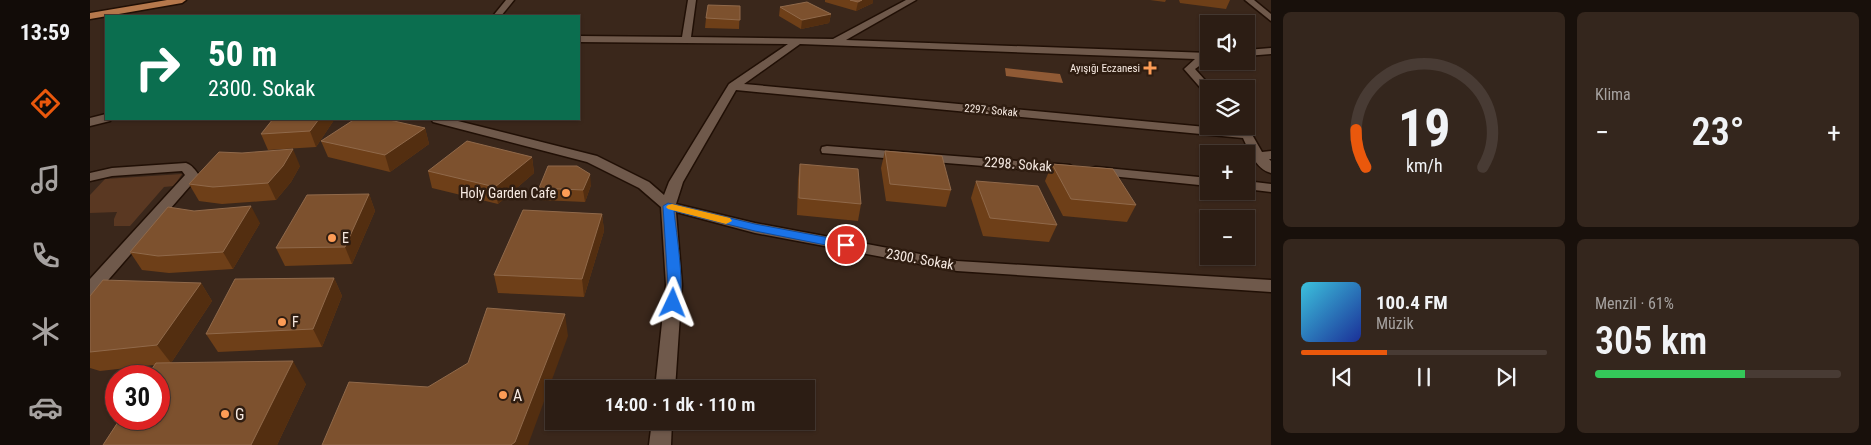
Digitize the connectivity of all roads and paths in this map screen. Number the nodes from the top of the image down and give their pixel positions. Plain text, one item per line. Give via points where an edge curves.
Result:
1 (154, 0) edge
2 (182, 0) edge
3 (510, 0) edge
4 (692, 0) edge
5 (912, 0) edge
6 (1249, 0) edge
7 (90, 11) edge
8 (498, 15) edge
9 (90, 16) edge
10 (1271, 18) edge
11 (580, 39) edge
12 (686, 40) junction
13 (797, 42) junction
14 (833, 43) junction
15 (1271, 51) edge
16 (1255, 52) edge
17 (1200, 56) edge
18 (1200, 61) edge
19 (1200, 81) edge
20 (733, 86) junction
21 (105, 118) edge
22 (441, 120) edge
23 (90, 122) edge
24 (1200, 126) edge
25 (1249, 135) edge
26 (827, 150) dead end
27 (1264, 155) edge
28 (1271, 169) edge
29 (90, 177) edge
30 (1200, 181) edge
31 (1255, 186) edge
32 (1271, 188) edge
33 (668, 206) junction
34 (1271, 286) edge
35 (90, 290) edge
36 (666, 380) edge
37 (661, 430) edge
38 (660, 445) edge

1 - 7 main road
2 - 9 main road
3 - 8 street
4 - 12 street
5 - 14 street
6 - 10 street
11 - 12 street
12 - 13 street
13 - 14 street
13 - 20 street
14 - 17 street
15 - 16 street
18 - 19 street via 1189,69
20 - 24 street, 2297. Sokak
20 - 33 street via 676,182
21 - 23 street
22 - 33 street via 592,159 644,185
25 - 27 street
26 - 30 street, 2298. Sokak
27 - 28 street
29 - 35 street via 112,172 186,167 192,175
31 - 32 street
33 - 34 street, 2300. Sokak via 755,228 957,266
33 - 36 street via 674,285
37 - 38 street

